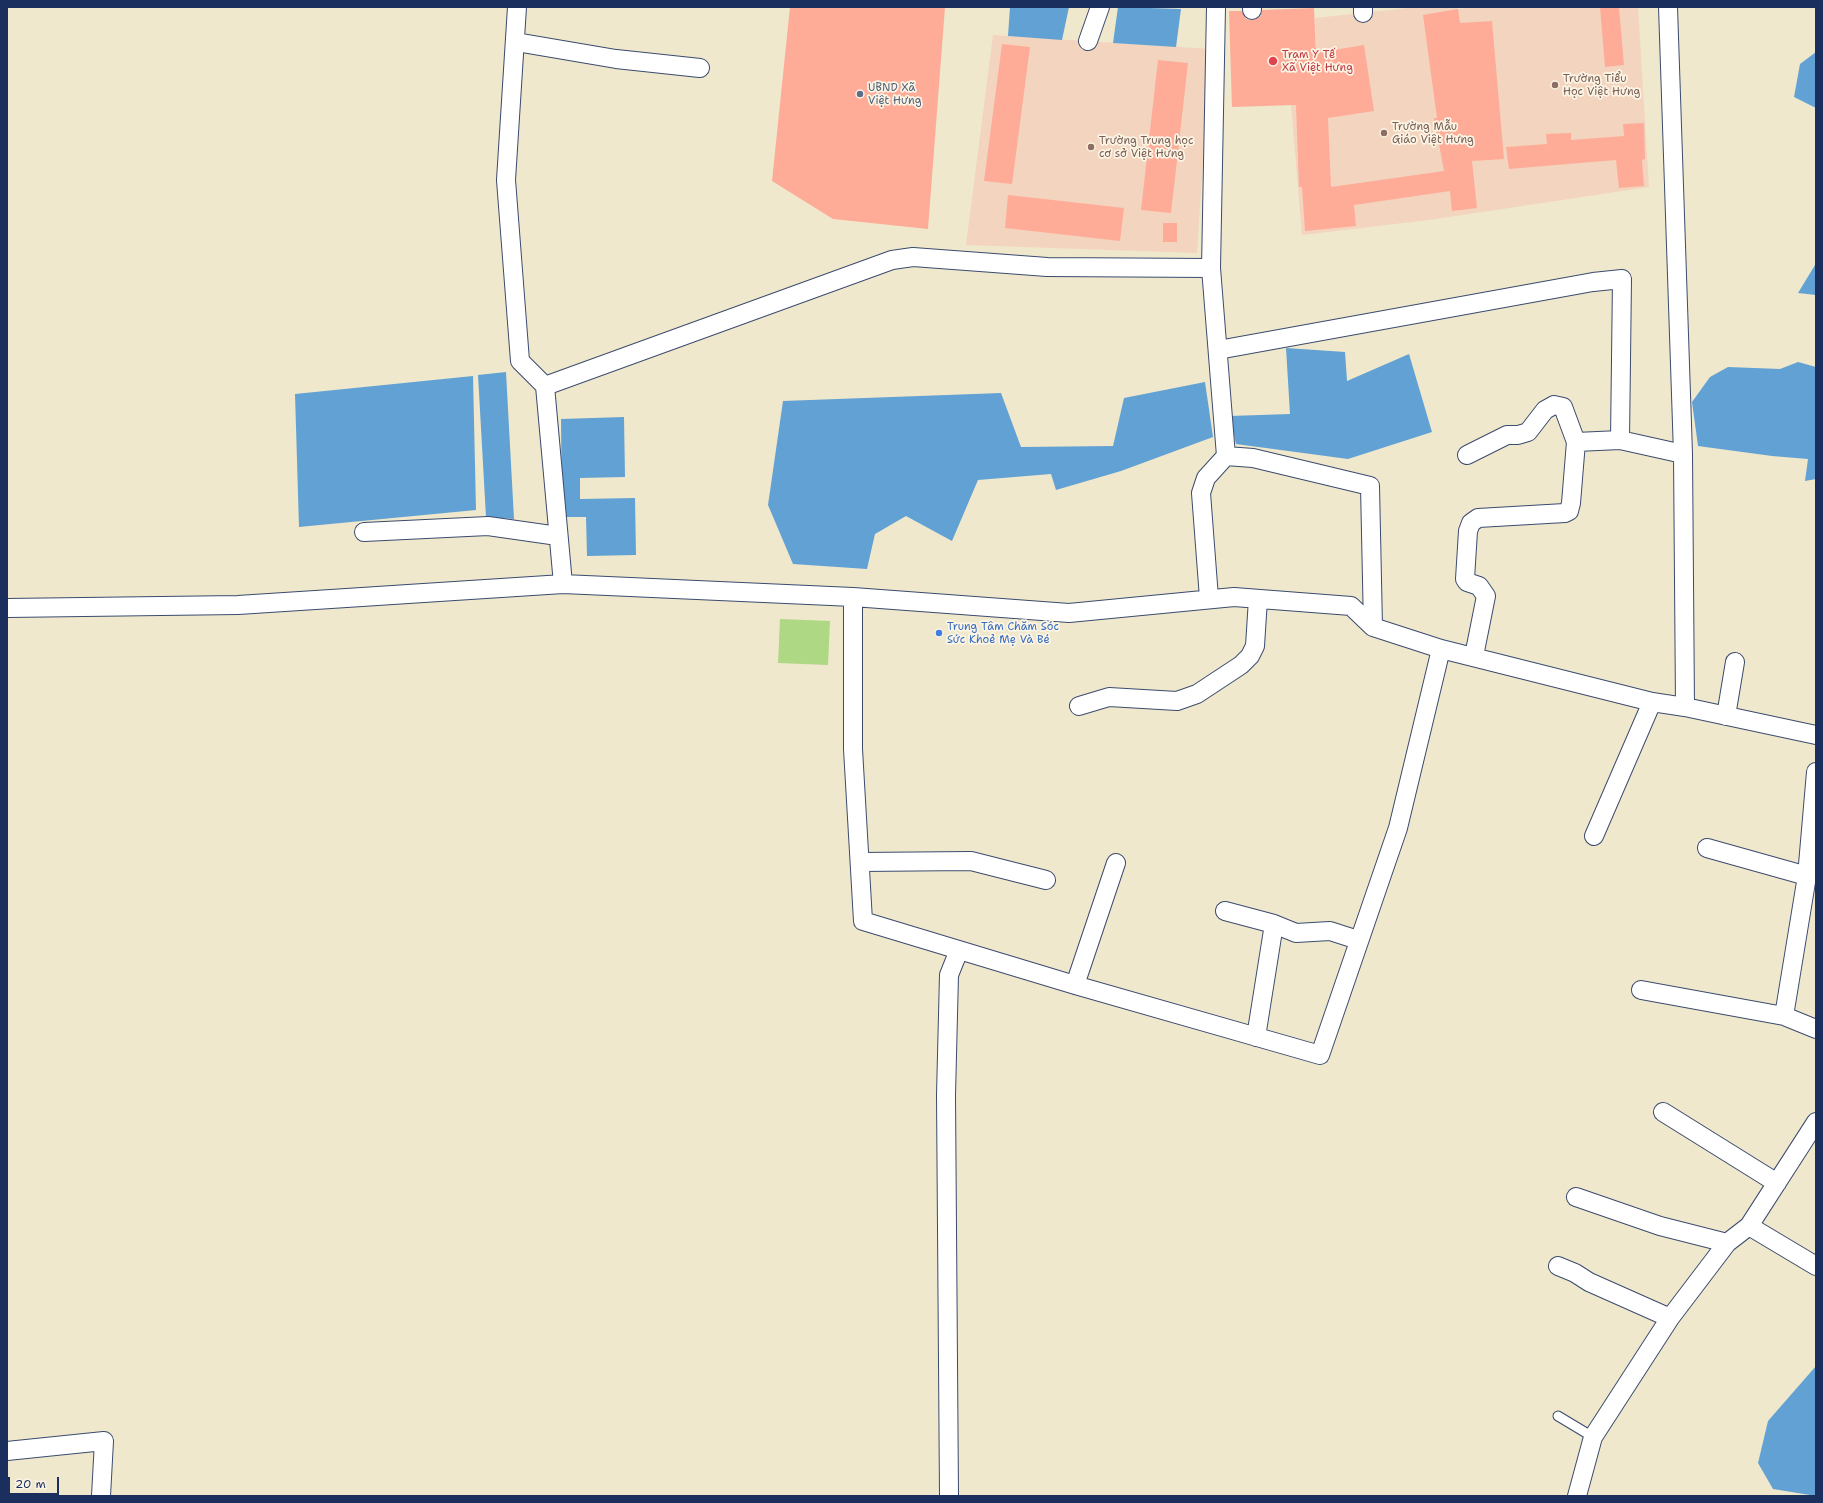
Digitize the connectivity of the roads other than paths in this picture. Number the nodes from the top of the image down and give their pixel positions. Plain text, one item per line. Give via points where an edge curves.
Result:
1 (517, 7) edge
2 (1100, 7) edge
3 (1216, 7) edge
4 (1668, 7) edge
5 (1088, 41) dead end
6 (516, 42) junction
7 (700, 68) dead end
8 (1211, 268) junction
9 (1218, 350) junction
10 (544, 386) junction
11 (1620, 440) junction
12 (1576, 442) junction
13 (1683, 454) junction
14 (1467, 455) dead end
15 (1226, 456) junction
16 (364, 532) dead end
17 (558, 536) junction
18 (562, 584) junction
19 (854, 596) junction
20 (1209, 598) junction
21 (1258, 599) junction
22 (7, 608) edge
23 (1373, 627) junction
24 (1441, 649) junction
25 (1474, 656) junction
26 (1735, 662) dead end
27 (1652, 702) junction
28 (1079, 706) dead end
29 (1685, 707) junction
30 (1726, 716) junction
31 (1816, 735) edge
32 (1816, 772) edge
33 (1594, 836) dead end
34 (1707, 848) dead end
35 (860, 862) junction
36 (1116, 863) dead end
37 (1807, 876) junction
38 (1046, 880) dead end
39 (1225, 911) dead end
40 (1274, 924) junction
41 (1358, 940) junction
42 (959, 950) junction
43 (1075, 985) junction
44 (1642, 990) dead end
45 (1784, 1016) junction
46 (1816, 1029) edge
47 (1256, 1037) junction
48 (1663, 1112) dead end
49 (1816, 1122) edge
50 (1777, 1183) junction
51 (1576, 1197) dead end
52 (1749, 1226) junction
53 (1727, 1243) junction
54 (1558, 1266) dead end
55 (1816, 1266) edge
56 (1670, 1318) junction
57 (1558, 1416) dead end
58 (1594, 1437) junction
59 (7, 1451) edge
60 (101, 1496) edge
61 (950, 1496) edge
62 (1577, 1496) edge

1 - 6 street
2 - 5 street
3 - 8 street
4 - 13 street
6 - 7 street via 616,59
6 - 10 street via 506,180 520,362
8 - 9 street
8 - 10 street via 1047,267 913,257 892,260
9 - 11 street via 1622,279
9 - 15 street
10 - 17 street
11 - 12 street
11 - 13 street
12 - 14 street via 1563,407 1554,405 1545,410 1528,432 1507,435
12 - 25 street via 1569,511 1565,514 1478,518 1471,523 1468,531 1465,579 1479,586 1486,596
13 - 29 street
15 - 20 street via 1206,478 1201,493
15 - 23 street via 1253,458 1370,486
16 - 17 street via 488,526
17 - 18 street
18 - 19 street
18 - 22 street via 238,605
19 - 20 street via 1069,613
19 - 35 street via 853,749
20 - 21 street
21 - 23 street via 1351,606
21 - 28 street via 1255,646 1250,656 1242,665 1197,694 1177,701 1109,697
23 - 24 street
24 - 25 street
24 - 41 street via 1398,828
25 - 27 street
26 - 30 street
27 - 29 street
27 - 33 street
29 - 30 street
30 - 31 street
32 - 37 street
34 - 37 street
35 - 38 street via 971,861
35 - 42 street via 863,921
36 - 43 street
37 - 45 street
39 - 40 street
40 - 41 street via 1296,933 1330,931
40 - 47 street
41 - 47 street via 1320,1055
42 - 43 street
42 - 61 street via 949,975 946,1096
43 - 47 street
44 - 45 street
45 - 46 street
48 - 50 street
49 - 50 street
50 - 52 street
51 - 53 street via 1660,1226
52 - 53 street
52 - 55 street
53 - 56 street
54 - 56 street
56 - 58 street
57 - 58 lane
58 - 62 street
59 - 60 street via 104,1441

